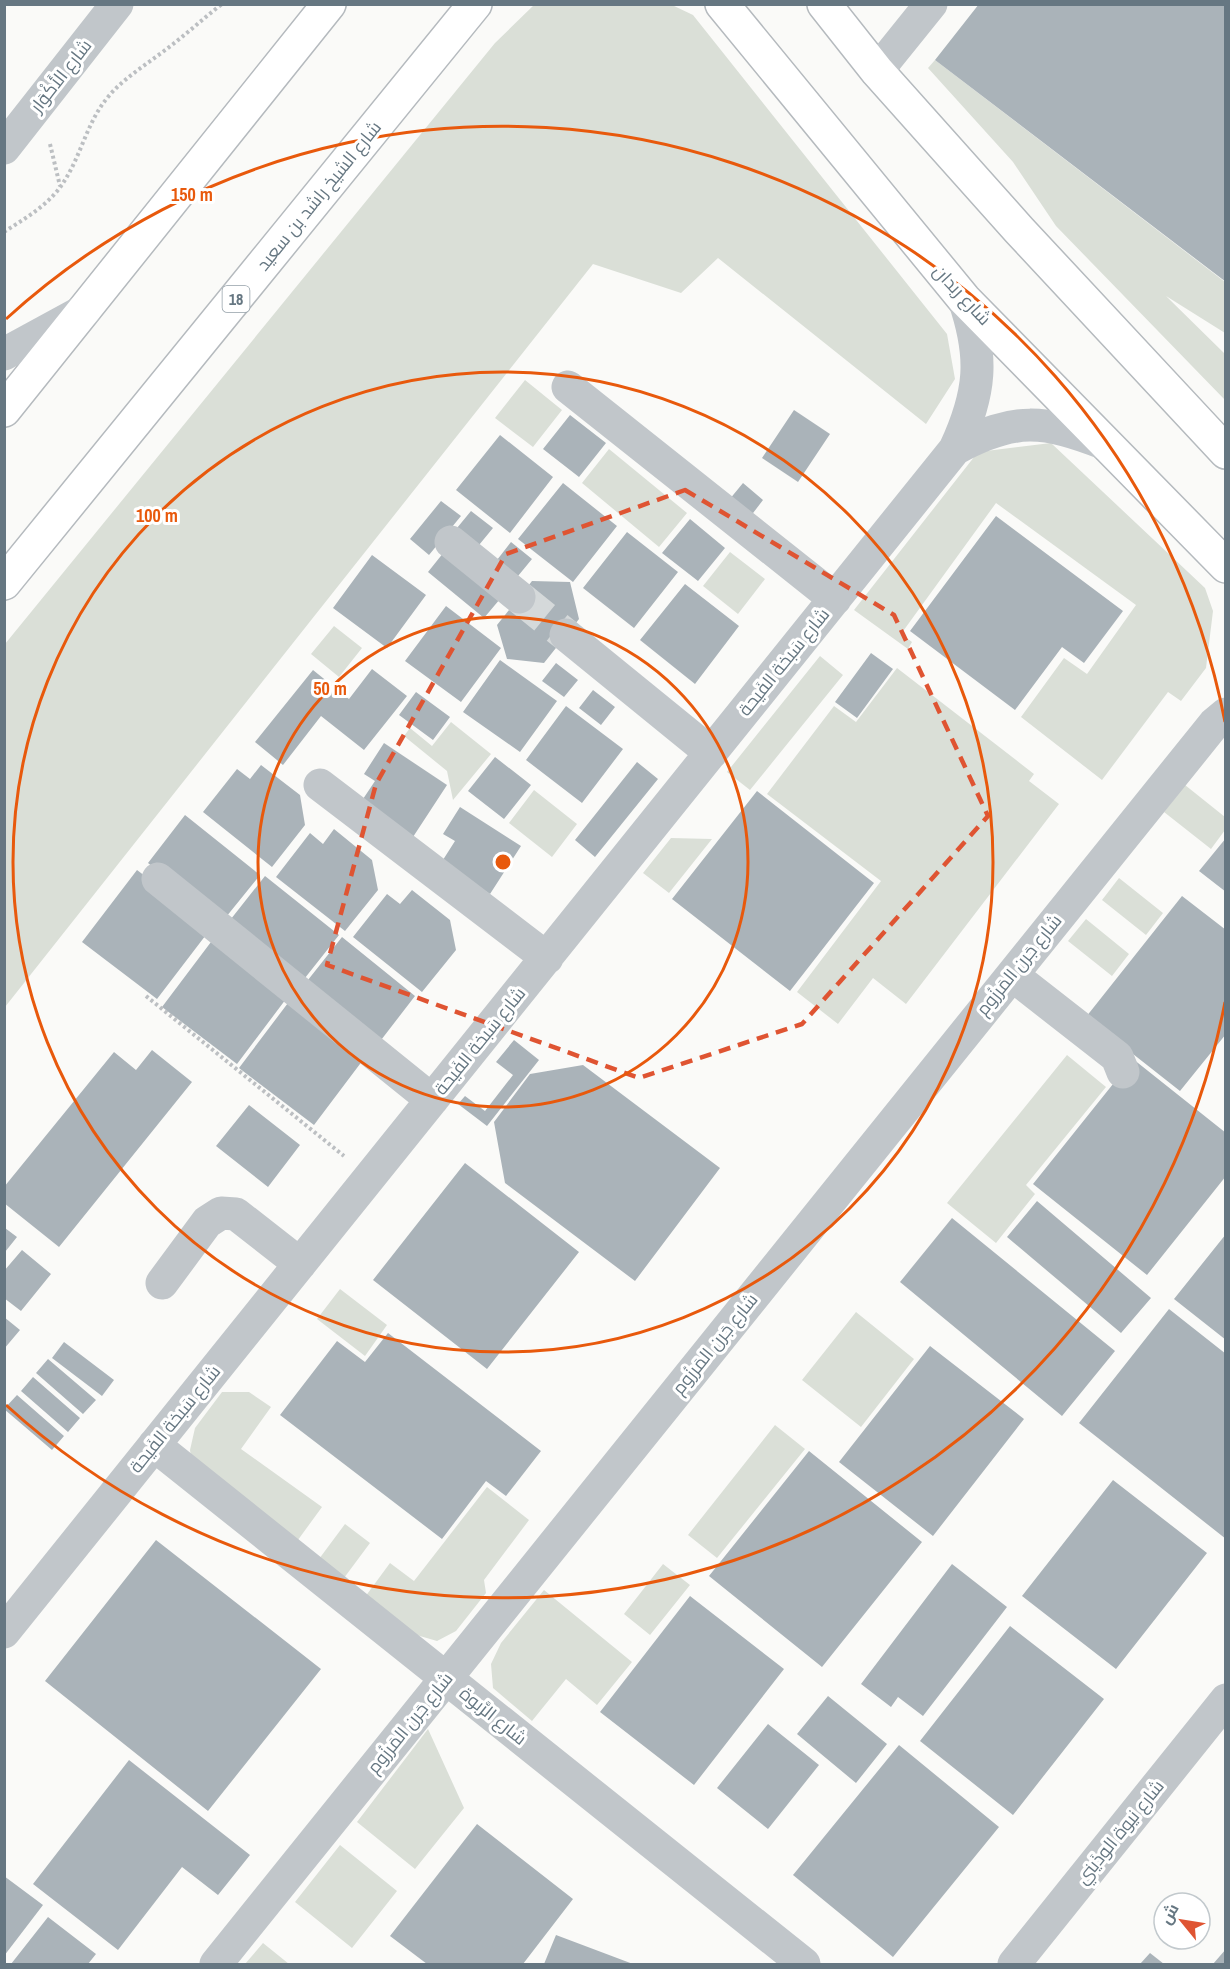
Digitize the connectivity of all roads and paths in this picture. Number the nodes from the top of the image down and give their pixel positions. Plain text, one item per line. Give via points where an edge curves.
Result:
1 (117, 4) edge
2 (222, 4) edge
3 (329, 4) edge
4 (722, 4) edge
5 (824, 4) edge
6 (931, 4) edge
7 (475, 8) edge
8 (877, 71) junction
9 (4, 148) edge
10 (4, 232) edge
11 (964, 299) junction
12 (85, 310) junction
13 (4, 354) edge
14 (568, 387) dead end
15 (4, 410) edge
16 (1106, 444) junction
17 (955, 449) junction
18 (1226, 452) edge
19 (451, 542) dead end
20 (1226, 566) edge
21 (4, 583) edge
22 (519, 597) tunnel mouth
23 (835, 599) junction
24 (566, 635) tunnel mouth
25 (1222, 712) edge
26 (711, 753) junction
27 (320, 785) dead end
28 (158, 879) dead end
29 (547, 958) junction
30 (1012, 975) junction
31 (146, 996) dead end
32 (1123, 1072) dead end
33 (432, 1101) junction
34 (370, 1178) junction
35 (300, 1264) junction
36 (162, 1283) dead end
37 (154, 1445) junction
38 (4, 1632) edge
39 (446, 1678) junction
40 (1226, 1701) edge
41 (216, 1965) edge
42 (804, 1965) edge
43 (1014, 1965) edge

1 - 9 street, شارع الأَكْوَار
2 - 10 path via 122,82 95,115 60,187 38,209
3 - 12 main road
4 - 11 main road, شارع ربدان
5 - 8 main road
6 - 8 street
7 - 21 main road, شارع الشيخ راشد بن سعيد / 18
8 - 18 main road
11 - 16 main road, شارع ربدان
11 - 17 street, شارع سَبخة الفَيحة via 974,328 978,359 969,421
12 - 13 street
12 - 15 main road
14 - 23 street
16 - 17 street, شارع سَبخة الفَيحة via 1058,427 1031,425 1006,426
16 - 20 main road, شارع ربدان
17 - 23 street, شارع سَبخة الفَيحة
19 - 22 street
23 - 26 street, شارع سَبخة الفَيحة
24 - 26 street
25 - 30 street, شارع جَرن المَرزُوم
26 - 29 street, شارع سَبخة الفَيحة
27 - 29 street
28 - 33 street
29 - 33 street, شارع سَبخة الفَيحة
30 - 32 street via 1117,1057
30 - 39 street, شارع جَرن المَرزُوم
31 - 34 path
33 - 34 street, شارع سَبخة الفَيحة
34 - 35 street, شارع سَبخة الفَيحة
35 - 36 street via 237,1214 221,1213 207,1222
35 - 37 street, شارع سَبخة الفَيحة
37 - 38 street, شارع سَبخة الفَيحة
37 - 39 street, شارع الرَّبوة
39 - 41 street, شارع جَرن المَرزُوم
39 - 42 street, شارع الرَّبوة
40 - 43 street, شارع نيوة الوذَيني

